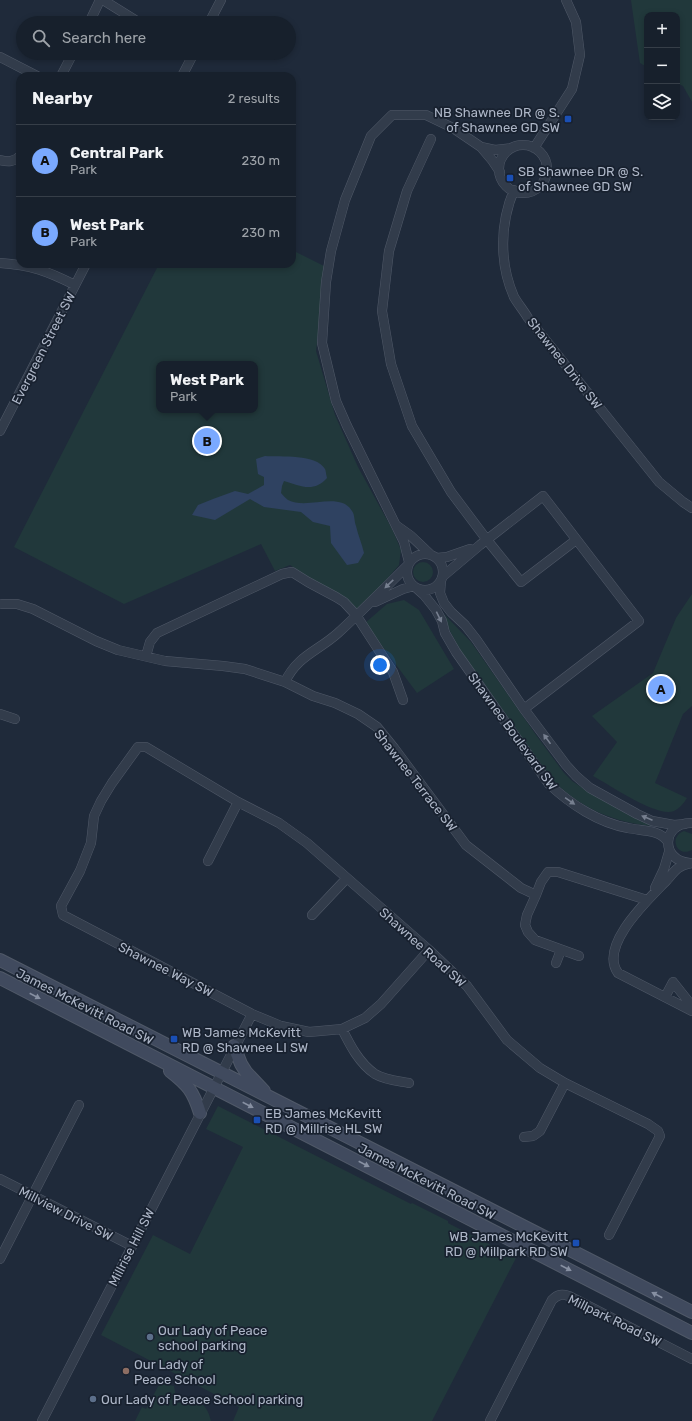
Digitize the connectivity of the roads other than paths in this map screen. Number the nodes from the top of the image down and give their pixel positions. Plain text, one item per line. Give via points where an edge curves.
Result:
1 (102, 0) edge
2 (221, 0) edge
3 (566, 0) edge
4 (92, 16) edge
5 (128, 16) edge
6 (213, 16) edge
7 (0, 57) edge
8 (69, 60) edge
9 (190, 60) edge
10 (29, 72) edge
11 (63, 72) edge
12 (184, 72) edge
13 (431, 139) dead end
14 (481, 147) junction
15 (512, 148) junction
16 (534, 148) junction
17 (16, 159) edge
18 (0, 160) edge
19 (500, 172) junction
20 (514, 190) junction
21 (0, 263) edge
22 (16, 264) edge
23 (38, 268) edge
24 (84, 268) edge
25 (75, 285) junction
26 (0, 431) edge
27 (692, 508) edge
28 (396, 525) junction
29 (576, 540) junction
30 (484, 542) junction
31 (434, 556) junction
32 (409, 563) junction
33 (441, 578) junction
34 (414, 586) junction
35 (2, 604) dead end
36 (370, 604) junction
37 (356, 615) junction
38 (146, 656) junction
39 (285, 682) junction
40 (403, 700) dead end
41 (524, 708) junction
42 (0, 714) edge
43 (15, 719) dead end
44 (142, 747) joint
45 (238, 802) junction
46 (689, 822) edge
47 (668, 847) junction
48 (208, 861) dead end
49 (692, 864) edge
50 (346, 879) junction
51 (536, 895) junction
52 (650, 897) junction
53 (312, 915) dead end
54 (430, 950) junction
55 (561, 950) junction
56 (579, 956) dead end
57 (0, 960) edge
58 (556, 963) dead end
59 (0, 978) edge
60 (665, 997) junction
61 (692, 1006) edge
62 (692, 1011) edge
63 (252, 1014) junction
64 (342, 1029) junction
65 (234, 1046) junction
66 (146, 1053) junction
67 (221, 1072) junction
68 (409, 1083) dead end
69 (565, 1083) junction
70 (213, 1087) junction
71 (270, 1097) junction
72 (79, 1106) dead end
73 (200, 1113) junction
74 (524, 1137) dead end
75 (0, 1179) edge
76 (33, 1196) junction
77 (609, 1236) dead end
78 (132, 1246) junction
79 (0, 1259) edge
80 (692, 1312) edge
81 (692, 1333) edge
82 (692, 1358) edge
83 (42, 1421) edge
84 (490, 1421) edge

1 - 4 street
1 - 5 street
2 - 6 street
3 - 16 street via 576,22 580,55 572,89
7 - 10 street
8 - 11 street
9 - 12 street
13 - 30 street via 407,191 389,250 382,311 391,364 412,426
14 - 15 street via 495,150
14 - 19 street
14 - 28 street via 453,128 426,115 392,116 371,136 345,200 331,251 322,343 336,401
15 - 16 street via 520,145
15 - 19 street via 501,159
16 - 20 street via 546,160 548,167 544,182 532,192
17 - 18 street
19 - 20 street via 509,189
20 - 27 street, Shawnee Drive SW via 507,205 504,232 504,264 514,297 659,482
21 - 22 street
23 - 25 street
24 - 25 street, Evergreen Street SW
25 - 26 street, Evergreen Street SW
28 - 31 street
28 - 32 street via 404,542
29 - 30 street via 521,582
29 - 30 street via 543,496
29 - 41 street via 639,621
30 - 31 street via 447,557
30 - 33 street
31 - 32 street via 419,554
31 - 33 street via 442,567
32 - 34 street via 407,574
32 -> 36 street
33 - 34 street via 438,584 429,589
33 - 41 street, Shawnee Boulevard SW via 440,593 444,603 476,639
34 - 36 street
34 -> 47 street, Shawnee Boulevard SW via 436,610 456,652 549,784 559,794 591,814 609,823 660,835 666,839
35 - 38 street, Shawnee Terrace SW via 22,604 96,641 118,650
36 - 37 street
37 - 38 street via 344,602 294,572 289,572 157,633 150,642
37 - 39 street via 336,634 299,661
37 - 40 street via 393,672
38 - 39 street, Shawnee Terrace SW via 165,662 245,669
39 - 51 street, Shawnee Terrace SW via 358,714 377,727 466,845 521,888
46 -> 41 street, Shawnee Boulevard SW via 674,825 652,821 590,788 566,765
42 - 43 street
44 - 45 street, Shawnee Road SW
44 - 63 street, Shawnee Way SW via 138,747 128,760 101,801 94,816 91,843 80,871 60,906 63,915
45 - 48 street
45 - 50 street, Shawnee Road SW via 279,823 309,845
46 - 47 street via 670,833
47 - 49 street, Shawnee Boulevard SW via 679,860
47 - 52 street via 664,869
49 - 52 street via 679,867
50 - 53 street
50 - 54 street, Shawnee Road SW
51 - 52 street via 548,872 558,872
51 - 55 street via 527,915 525,925 528,932 534,940
52 - 60 street via 627,924 619,938 614,952 615,968 618,973
54 - 64 street, Shawnee Way SW via 381,1004 365,1018
54 - 69 street, Shawnee Road SW via 467,986 507,1040 540,1068
55 - 56 street
55 - 58 street
57 - 67 main road, James McKevitt Road SW
59 -> 66 main road, James McKevitt Road SW
60 - 61 street via 673,982
60 - 62 street
63 - 64 street, Shawnee Way SW via 281,1026 309,1032
63 - 65 street, Millrise Hill SW
64 - 68 street via 353,1051 376,1074
65 - 67 street, Millrise Hill SW
65 - 71 main road via 240,1064
66 - 70 main road, James McKevitt Road SW
66 - 73 main road via 182,1080 192,1092
67 - 70 street, Millrise Hill SW
67 - 71 main road, James McKevitt Road SW
69 - 74 street via 540,1131 533,1136
69 - 77 street, Shawnee Road SW via 648,1124 660,1134
70 - 73 street, Millrise Hill SW
70 -> 81 main road, James McKevitt Road SW
80 -> 71 main road, James McKevitt Road SW
72 - 76 street
73 - 78 street, Millrise Hill SW
75 - 76 street, Millview Drive SW
76 - 78 street, Millview Drive SW
76 - 79 street
78 - 83 street, Millrise Hill SW
82 - 84 street, Millpark Road SW via 569,1296 558,1295 552,1300

